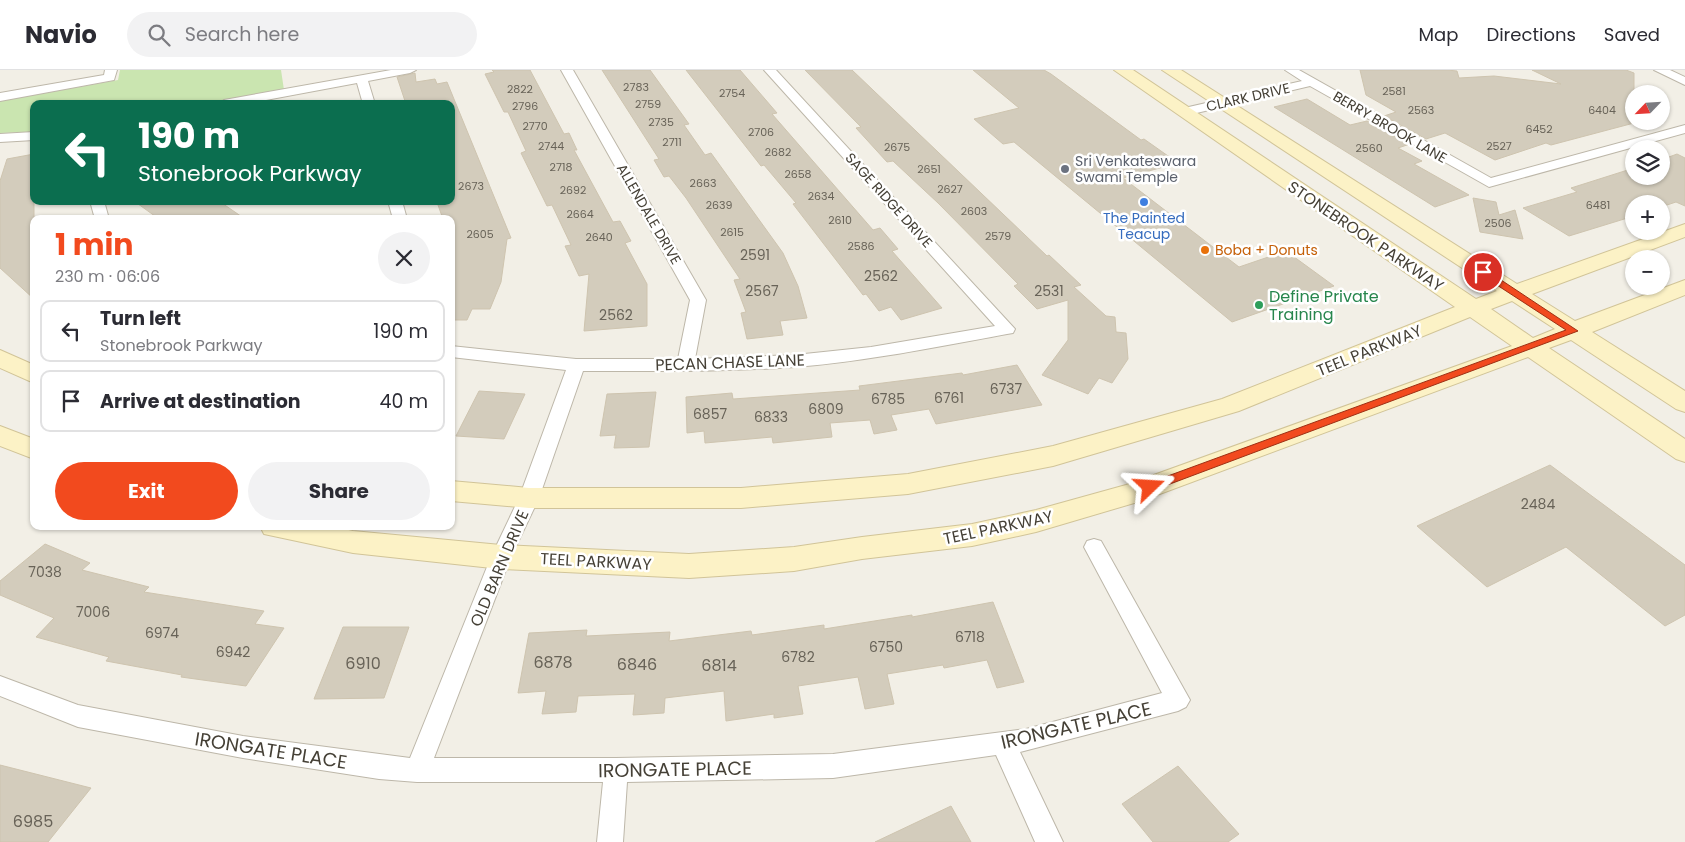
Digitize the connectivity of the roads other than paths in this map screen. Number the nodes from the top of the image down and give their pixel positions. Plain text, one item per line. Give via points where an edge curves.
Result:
1 (410, 70) edge
2 (567, 70) edge
3 (770, 70) edge
4 (1122, 70) edge
5 (1170, 70) edge
6 (1291, 70) edge
7 (1660, 70) edge
8 (110, 74) edge
9 (362, 79) junction
10 (1685, 81) edge
11 (1312, 82) junction
12 (1, 98) edge
13 (246, 100) edge
14 (368, 100) edge
15 (1222, 104) junction
16 (1184, 112) junction
17 (1685, 129) edge
18 (1668, 134) junction
19 (30, 136) edge
20 (0, 138) edge
21 (1685, 143) edge
22 (1685, 230) edge
23 (1685, 287) edge
24 (1514, 293) junction
25 (1473, 308) junction
26 (1007, 329) joint
27 (1574, 331) junction
28 (1531, 347) junction
29 (455, 351) edge
30 (0, 358) edge
31 (576, 365) junction
32 (685, 365) junction
33 (30, 373) edge
34 (1685, 403) edge
35 (0, 435) edge
36 (30, 448) edge
37 (1685, 452) edge
38 (455, 491) edge
39 (529, 498) junction
40 (294, 530) edge
41 (1094, 547) dead end
42 (501, 557) junction
43 (0, 686) edge
44 (1003, 743) junction
45 (416, 770) junction
46 (616, 770) junction
47 (610, 842) edge
48 (1050, 842) edge

1 - 9 street
2 - 32 street, ALLENDALE DRIVE via 698,300
3 - 26 street, SAGE RIDGE DRIVE
4 - 16 main road, STONEBROOK PARKWAY
5 - 15 main road, STONEBROOK PARKWAY
6 - 11 street, BERRY BROOK LANE
7 - 10 street
8 - 12 street
9 - 13 street
9 - 14 street
11 - 15 street, CLARK DRIVE
11 - 18 street, BERRY BROOK LANE via 1489,183
15 - 16 street, CLARK DRIVE
15 - 24 main road, STONEBROOK PARKWAY
16 - 25 main road, STONEBROOK PARKWAY
17 - 18 street
18 - 21 street
19 - 20 street
22 - 24 main road, TEEL PARKWAY
23 - 27 main road, TEEL PARKWAY
24 - 25 main road, TEEL PARKWAY
24 - 27 main road, STONEBROOK PARKWAY
25 - 28 main road, STONEBROOK PARKWAY
25 - 39 main road, TEEL PARKWAY via 1230,405 1053,456 908,484 741,498
26 - 32 street, PECAN CHASE LANE via 871,353 795,361
27 - 28 main road, TEEL PARKWAY
27 - 34 main road, STONEBROOK PARKWAY
28 - 37 main road, STONEBROOK PARKWAY
28 - 42 main road, TEEL PARKWAY via 1131,494 972,535 750,563 689,566
29 - 31 street, PECAN CHASE LANE
30 - 33 main road
31 - 32 street, PECAN CHASE LANE
31 - 39 street, OLD BARN DRIVE
35 - 36 main road
38 - 39 main road, TEEL PARKWAY
39 - 42 street, OLD BARN DRIVE
40 - 42 main road, TEEL PARKWAY via 353,542
41 - 44 street, IRONGATE PLACE via 1178,700 1026,740
42 - 45 street, OLD BARN DRIVE
43 - 45 street, IRONGATE PLACE via 78,716 242,747
44 - 46 street, IRONGATE PLACE via 833,766
44 - 48 street
45 - 46 street, IRONGATE PLACE
46 - 47 street

